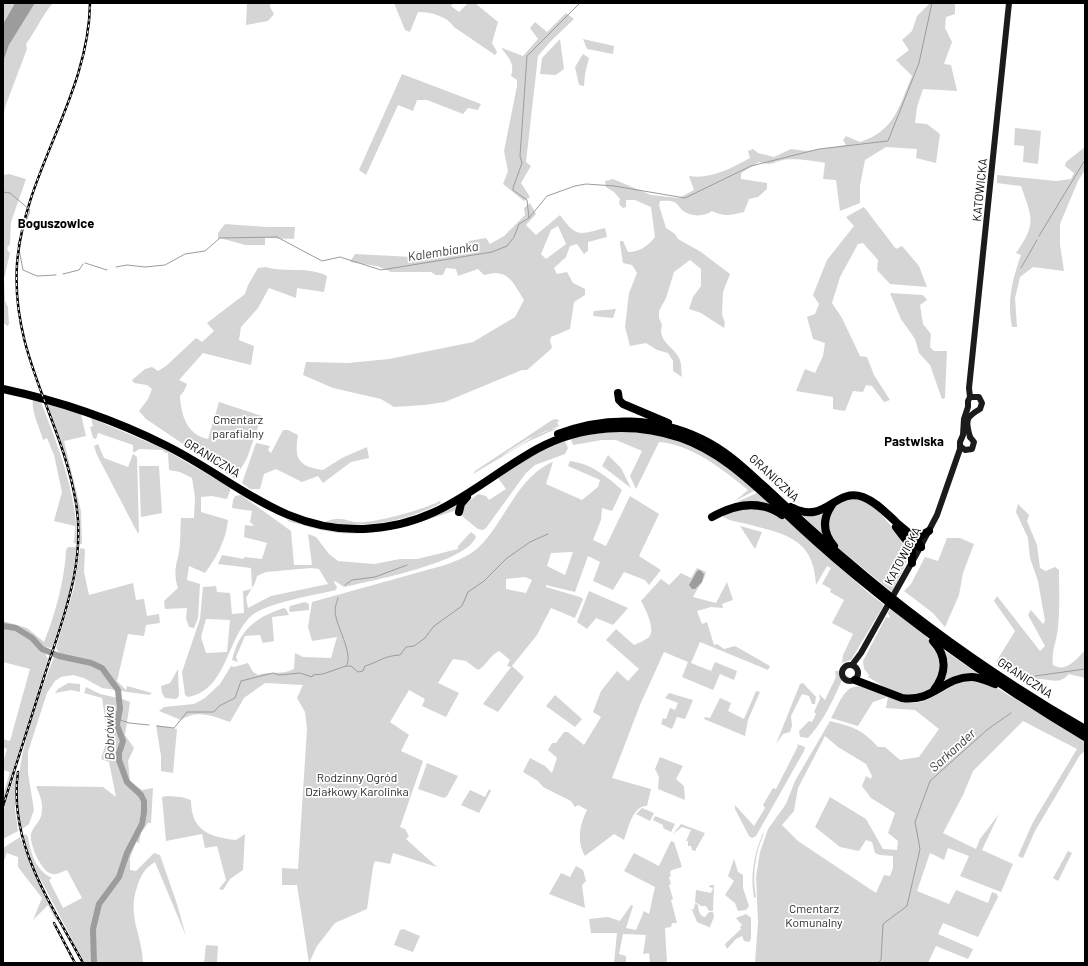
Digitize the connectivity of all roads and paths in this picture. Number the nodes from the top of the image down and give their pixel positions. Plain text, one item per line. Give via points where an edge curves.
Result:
1 (1009, 3) edge
2 (3, 389) edge
3 (618, 393) dead end
4 (973, 397) junction
5 (971, 409) junction
6 (680, 430) junction
7 (966, 437) junction
8 (963, 448) junction
9 (475, 490) junction
10 (777, 497) junction
11 (835, 501) junction
12 (723, 511) junction
13 (459, 512) dead end
14 (884, 512) junction
15 (712, 517) dead end
16 (723, 519) dead end
17 (409, 521) junction
18 (801, 528) junction
19 (929, 531) junction
20 (908, 534) junction
21 (909, 544) junction
22 (921, 547) junction
23 (844, 559) junction
24 (912, 563) junction
25 (922, 629) junction
26 (856, 671) joint
27 (1006, 688) junction
28 (933, 692) junction
29 (1085, 729) edge
30 (1085, 737) edge

1 - 4 main road, KATOWICKA via 971,379
2 - 17 highway, GRANICZNA via 71,407 132,430 186,456 287,516 324,526 366,529
3 - 6 highway via 623,404
4 - 5 main road, KATOWICKA via 968,401
4 - 5 main road, KATOWICKA via 980,398 982,405 980,409
5 - 7 main road, KATOWICKA
6 - 10 highway, GRANICZNA via 708,442 732,457
6 - 17 highway, GRANICZNA via 631,421 600,422 576,427 536,444 458,496
7 - 8 main road via 960,442
7 - 8 main road via 973,440 973,447 970,450
8 - 19 main road, KATOWICKA
9 - 13 highway via 463,500
9 - 17 highway, GRANICZNA via 433,514
9 - 18 highway, GRANICZNA via 538,449 574,434 605,429 645,430 680,438 725,461
10 - 11 highway via 807,513 822,510
10 - 23 highway, GRANICZNA
11 - 14 highway via 847,496 859,496
11 - 23 highway via 827,514 825,526 832,543
12 - 15 highway
12 - 16 highway
12 - 18 highway via 744,505 764,507 776,511
14 - 20 highway
14 - 21 highway
18 - 25 highway, GRANICZNA
19 - 20 highway via 918,536
19 - 22 main road, KATOWICKA
20 - 22 highway
21 - 22 highway
21 - 24 highway
22 - 24 main road, KATOWICKA
23 - 29 highway, GRANICZNA via 967,654
24 - 26 main road, KATOWICKA via 861,653
25 - 27 highway, GRANICZNA
25 - 28 highway via 940,648 944,663 942,677
26 - 28 highway via 883,690 902,698 916,699
27 - 28 highway via 971,677 955,680
27 - 30 highway, GRANICZNA

